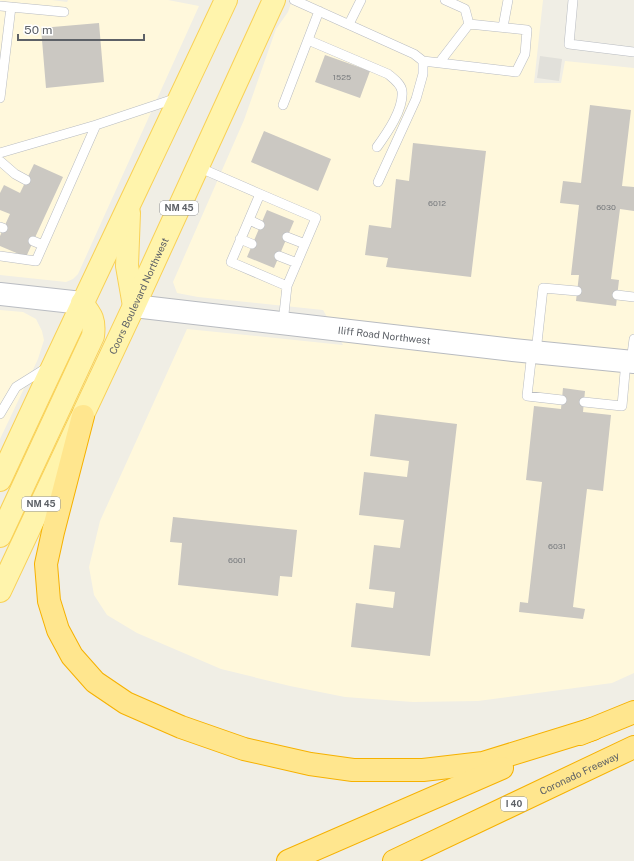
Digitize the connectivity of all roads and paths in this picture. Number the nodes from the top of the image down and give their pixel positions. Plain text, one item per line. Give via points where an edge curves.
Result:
1 (226, 0) edge
2 (274, 0) edge
3 (294, 0) edge
4 (360, 0) edge
5 (445, 0) edge
6 (508, 0) edge
7 (573, 0) edge
8 (0, 6) edge
9 (12, 7) junction
10 (319, 11) junction
11 (64, 12) dead end
12 (349, 24) junction
13 (469, 24) junction
14 (503, 27) junction
15 (308, 40) junction
16 (634, 52) edge
17 (423, 61) junction
18 (439, 63) junction
19 (181, 96) junction
20 (0, 98) edge
21 (283, 105) dead end
22 (96, 125) junction
23 (377, 147) dead end
24 (0, 153) edge
25 (0, 161) edge
26 (198, 167) junction
27 (26, 180) dead end
28 (378, 182) dead end
29 (56, 193) dead end
30 (260, 194) junction
31 (65, 197) junction
32 (130, 206) junction
33 (249, 220) junction
34 (260, 225) dead end
35 (287, 237) dead end
36 (240, 239) junction
37 (33, 241) dead end
38 (252, 244) dead end
39 (305, 244) junction
40 (43, 245) junction
41 (0, 256) edge
42 (279, 256) dead end
43 (297, 263) junction
44 (287, 286) junction
45 (577, 291) dead end
46 (0, 294) edge
47 (617, 295) dead end
48 (634, 297) edge
49 (82, 303) junction
50 (134, 306) junction
51 (283, 324) junction
52 (634, 339) edge
53 (534, 352) junction
54 (630, 362) edge
55 (54, 363) junction
56 (562, 400) dead end
57 (584, 402) dead end
58 (0, 414) edge
59 (82, 416) junction
60 (0, 480) edge
61 (0, 536) edge
62 (0, 591) edge
63 (634, 712) edge
64 (593, 729) junction
65 (634, 746) edge
66 (288, 861) edge
67 (394, 861) edge

1 - 19 main road
2 - 26 main road, Coors Boulevard Northwest / NM 45
3 - 10 lane
4 - 12 lane
5 - 13 lane via 465,8
6 - 14 lane
7 - 16 lane via 569,44
8 - 9 lane
9 - 11 lane
9 - 20 lane
10 - 12 lane
10 - 15 lane
12 - 17 lane via 414,54
13 - 14 lane
13 - 18 lane
14 - 18 lane via 528,30 525,54 516,72
15 - 21 lane
15 - 23 lane via 388,74 397,81 402,90 401,102 391,128
17 - 18 lane
17 - 28 lane via 423,74 416,99
19 - 22 lane
19 - 32 main road
22 - 24 lane
22 - 31 lane
25 - 27 lane
26 - 30 lane
26 - 50 main road, Coors Boulevard Northwest / NM 45
29 - 31 lane
30 - 33 lane
30 - 39 lane via 316,218
31 - 40 lane
32 - 49 main road
32 - 50 main road via 127,266
33 - 34 lane
33 - 36 lane
35 - 39 lane
36 - 38 lane
36 - 44 lane via 231,262
37 - 40 lane
39 - 43 lane
40 - 41 lane via 36,261
42 - 43 lane
43 - 44 lane
44 - 51 lane
45 - 53 lane via 543,288
46 - 49 street
47 - 48 lane
49 - 55 main road
49 - 61 main road via 92,315 93,336
50 - 51 street, Iliff Road Northwest
50 - 59 main road, Coors Boulevard Northwest / NM 45
51 - 53 street, Iliff Road Northwest
52 - 54 lane
53 - 54 street, Iliff Road Northwest
53 - 56 lane via 527,396
54 - 57 lane via 622,406
55 - 58 lane via 16,388
55 - 60 main road
59 - 62 main road, Coors Boulevard Northwest / NM 45
59 - 64 highway via 46,564 49,602 58,630 72,656 95,682 126,702 181,727 244,749 310,764 353,770 423,770 482,763
63 - 64 highway
64 - 66 highway
65 - 67 highway, Coronado Freeway / I 40

